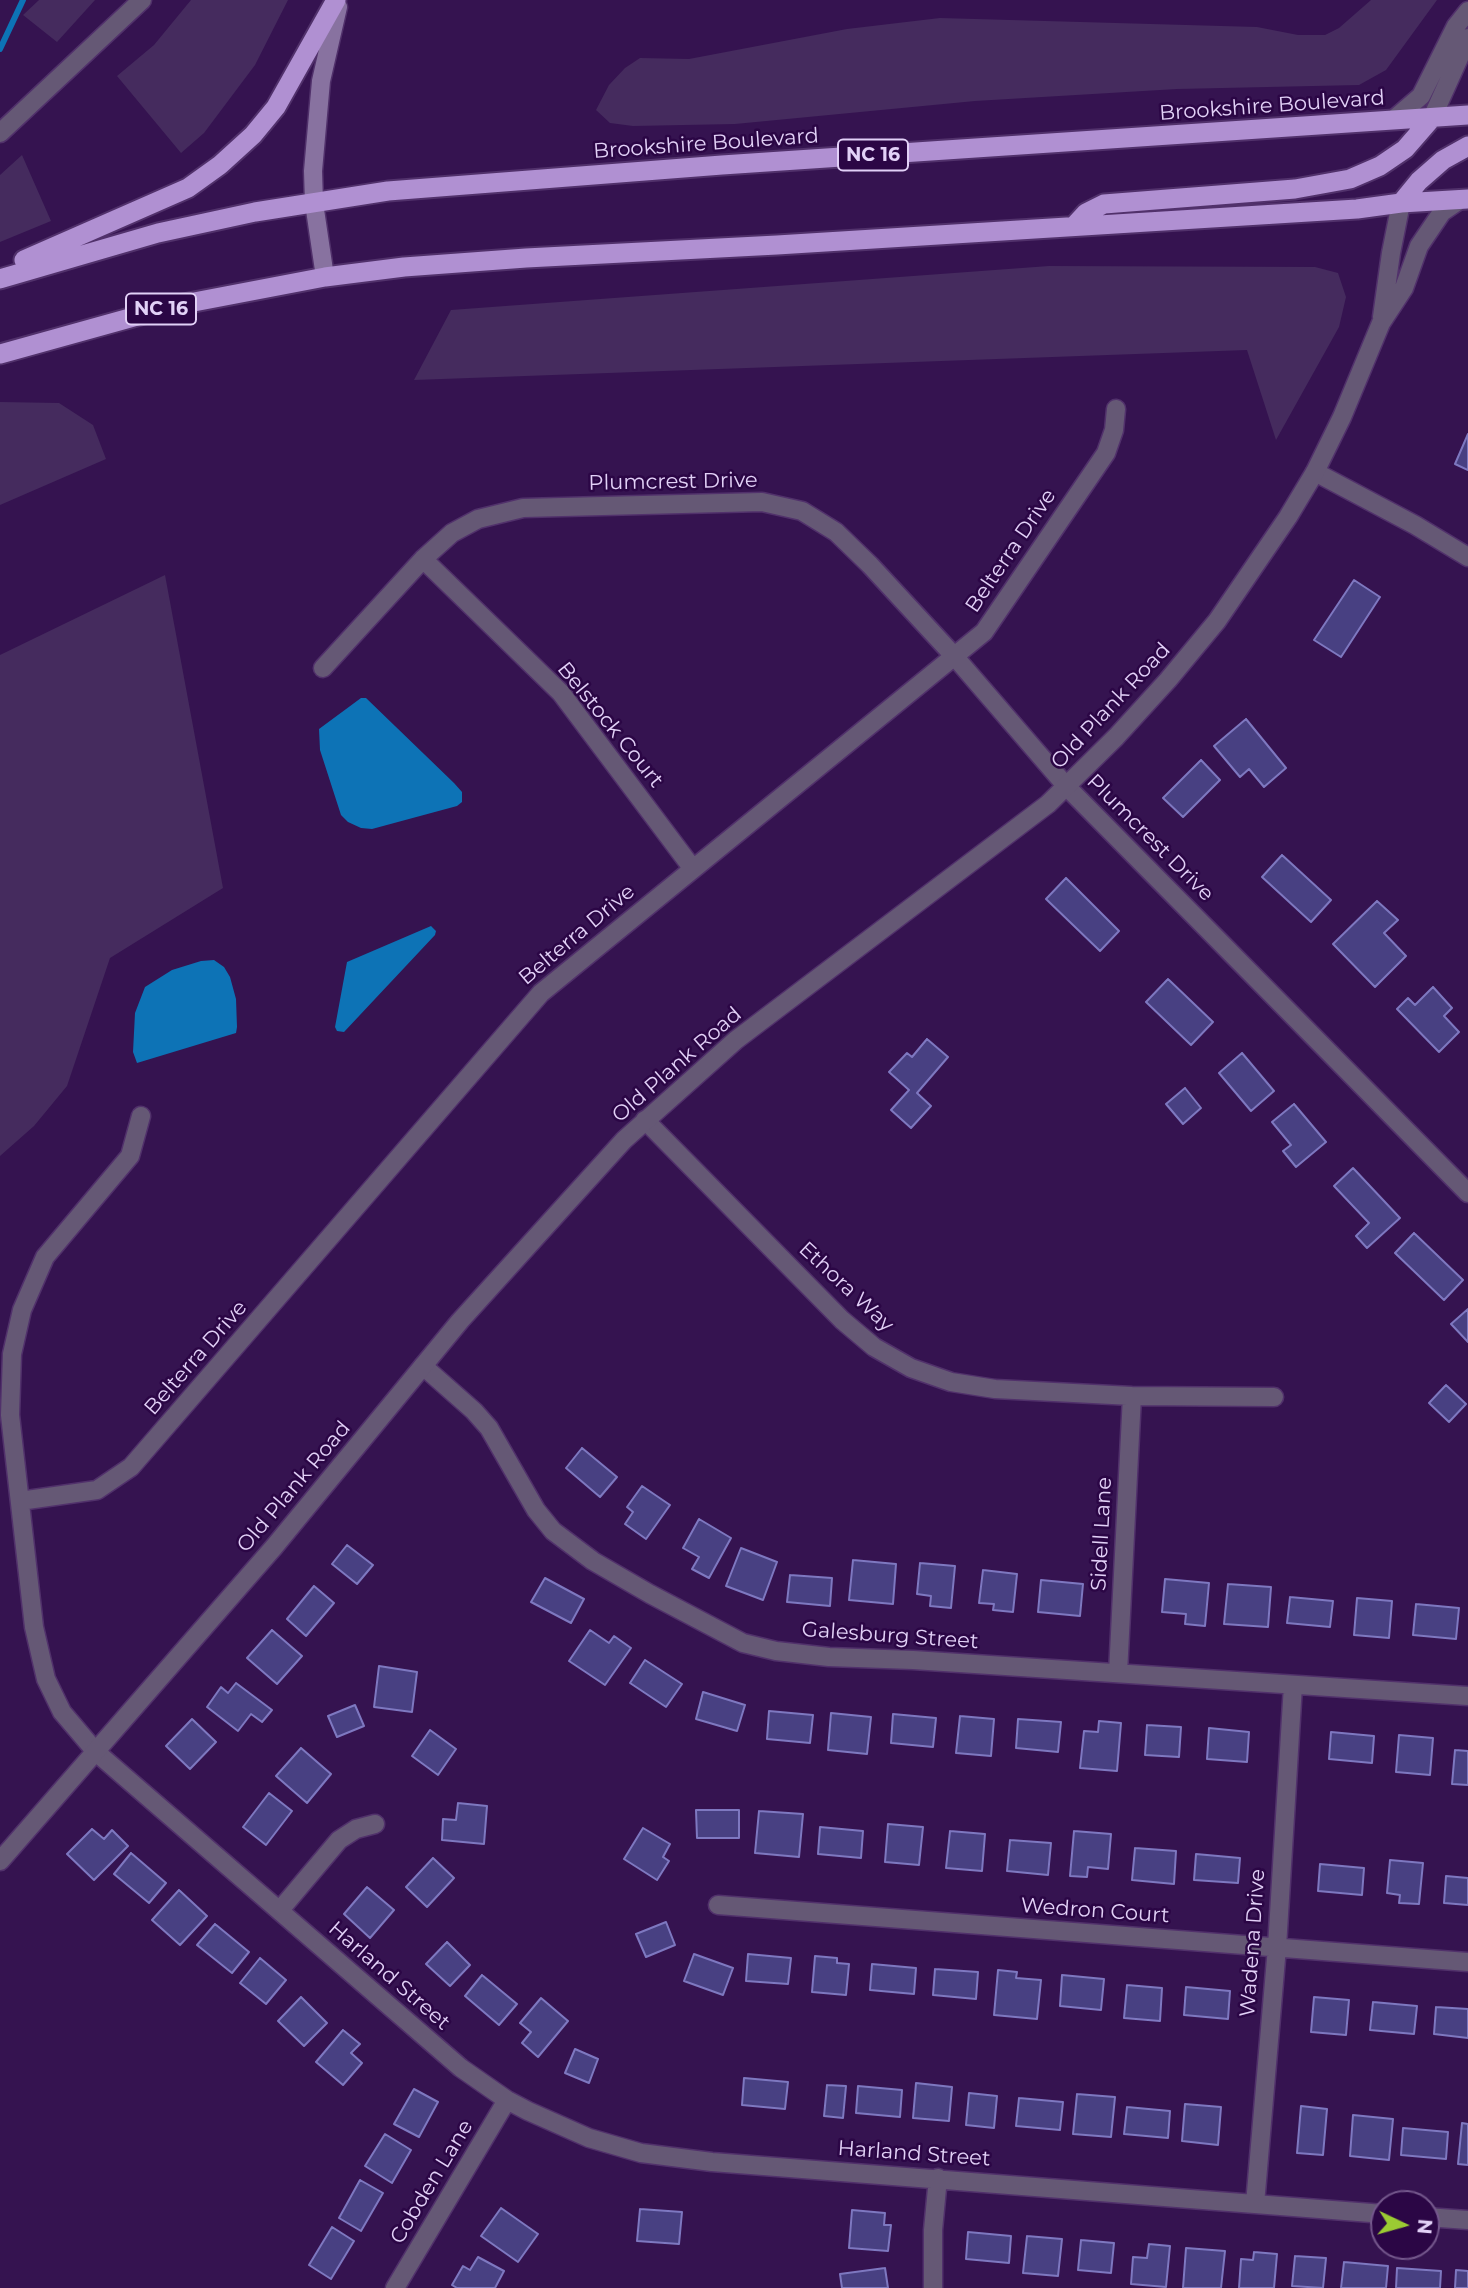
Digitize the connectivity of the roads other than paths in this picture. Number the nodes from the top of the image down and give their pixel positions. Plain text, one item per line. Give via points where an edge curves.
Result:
1 (142, 0) edge
2 (338, 0) edge
3 (1468, 11) edge
4 (1468, 38) edge
5 (1468, 115) edge
6 (1432, 117) junction
7 (1393, 120) junction
8 (0, 133) edge
9 (1468, 146) edge
10 (1465, 199) edge
11 (314, 203) junction
12 (1401, 203) junction
13 (1074, 226) junction
14 (0, 271) edge
15 (325, 276) junction
16 (0, 279) edge
17 (1381, 323) junction
18 (0, 354) edge
19 (1115, 409) dead end
20 (1315, 472) junction
21 (1468, 557) edge
22 (423, 559) junction
23 (955, 657) junction
24 (323, 668) dead end
25 (1067, 787) junction
26 (693, 869) junction
27 (141, 1116) dead end
28 (645, 1120) junction
29 (1468, 1193) edge
30 (423, 1366) junction
31 (1132, 1396) junction
32 (1274, 1397) dead end
33 (20, 1501) junction
34 (1118, 1673) junction
35 (1293, 1685) junction
36 (1468, 1696) edge
37 (96, 1752) junction
38 (375, 1825) dead end
39 (0, 1861) edge
40 (718, 1905) dead end
41 (280, 1910) junction
42 (1277, 1947) junction
43 (1468, 1962) edge
44 (507, 2100) junction
45 (938, 2178) junction
46 (1255, 2204) junction
47 (1370, 2213) edge
48 (1440, 2218) edge
49 (1468, 2220) edge
50 (395, 2288) edge
51 (933, 2288) edge

1 - 8 street
2 - 11 main road via 321,81
2 - 14 highway via 276,107 220,165 188,188
3 - 7 street via 1421,96
4 - 6 street
5 - 6 highway, Brookshire Boulevard / NC 16
6 - 7 highway, Brookshire Boulevard / NC 16
6 - 13 highway via 1405,149 1350,179 1295,189 1104,204
7 - 11 highway, Brookshire Boulevard / NC 16 via 513,181 388,191
9 - 12 highway via 1443,160
10 - 12 highway, NC 16
10 - 17 street, Old Plank Road via 1442,212 1432,224 1404,288
11 - 15 main road
11 - 16 highway, Brookshire Boulevard / NC 16 via 158,233
12 - 13 highway, NC 16
12 - 17 street, Old Plank Road
13 - 15 highway, NC 16 via 526,258
15 - 18 highway, NC 16 via 173,306
17 - 20 street, Old Plank Road
19 - 23 street, Belterra Drive via 1106,453 984,632
20 - 21 street
20 - 25 street, Old Plank Road via 1217,621
22 - 23 street, Plumcrest Drive via 452,533 478,519 523,508 762,502 802,511 836,532
22 - 24 street, Plumcrest Drive
22 - 26 street, Belstock Court via 561,692
23 - 25 street, Plumcrest Drive
23 - 26 street, Belterra Drive
25 - 28 street, Old Plank Road via 736,1040
25 - 29 street, Plumcrest Drive
26 - 33 street, Belterra Drive via 541,993 131,1467 97,1490
27 - 33 street, Harland Street via 130,1156 45,1257 22,1310 12,1354 10,1415
28 - 30 street, Old Plank Road via 525,1247
28 - 31 street, Ethora Way via 842,1320 892,1358 931,1376 973,1386
30 - 34 street, Galesburg Street via 489,1428 553,1531 649,1594 743,1643 829,1657
30 - 37 street, Old Plank Road
31 - 32 street, Ethora Way
31 - 34 street, Sidell Lane
33 - 37 street, Harland Street via 34,1627 47,1679 62,1712
34 - 35 street, Galesburg Street
35 - 36 street, Galesburg Street
35 - 42 street, Wadena Drive
37 - 39 street, Old Plank Road
37 - 41 street, Harland Street
38 - 41 street via 356,1829 339,1840
40 - 42 street, Wedron Court
41 - 44 street, Harland Street via 434,2046
42 - 43 street, Wedron Court
42 - 46 street, Wadena Drive
44 - 45 street, Harland Street via 589,2138 641,2153
44 - 50 street, Cobden Lane
45 - 46 street, Harland Street
45 - 51 street
46 - 47 street, Harland Street
48 - 49 street

